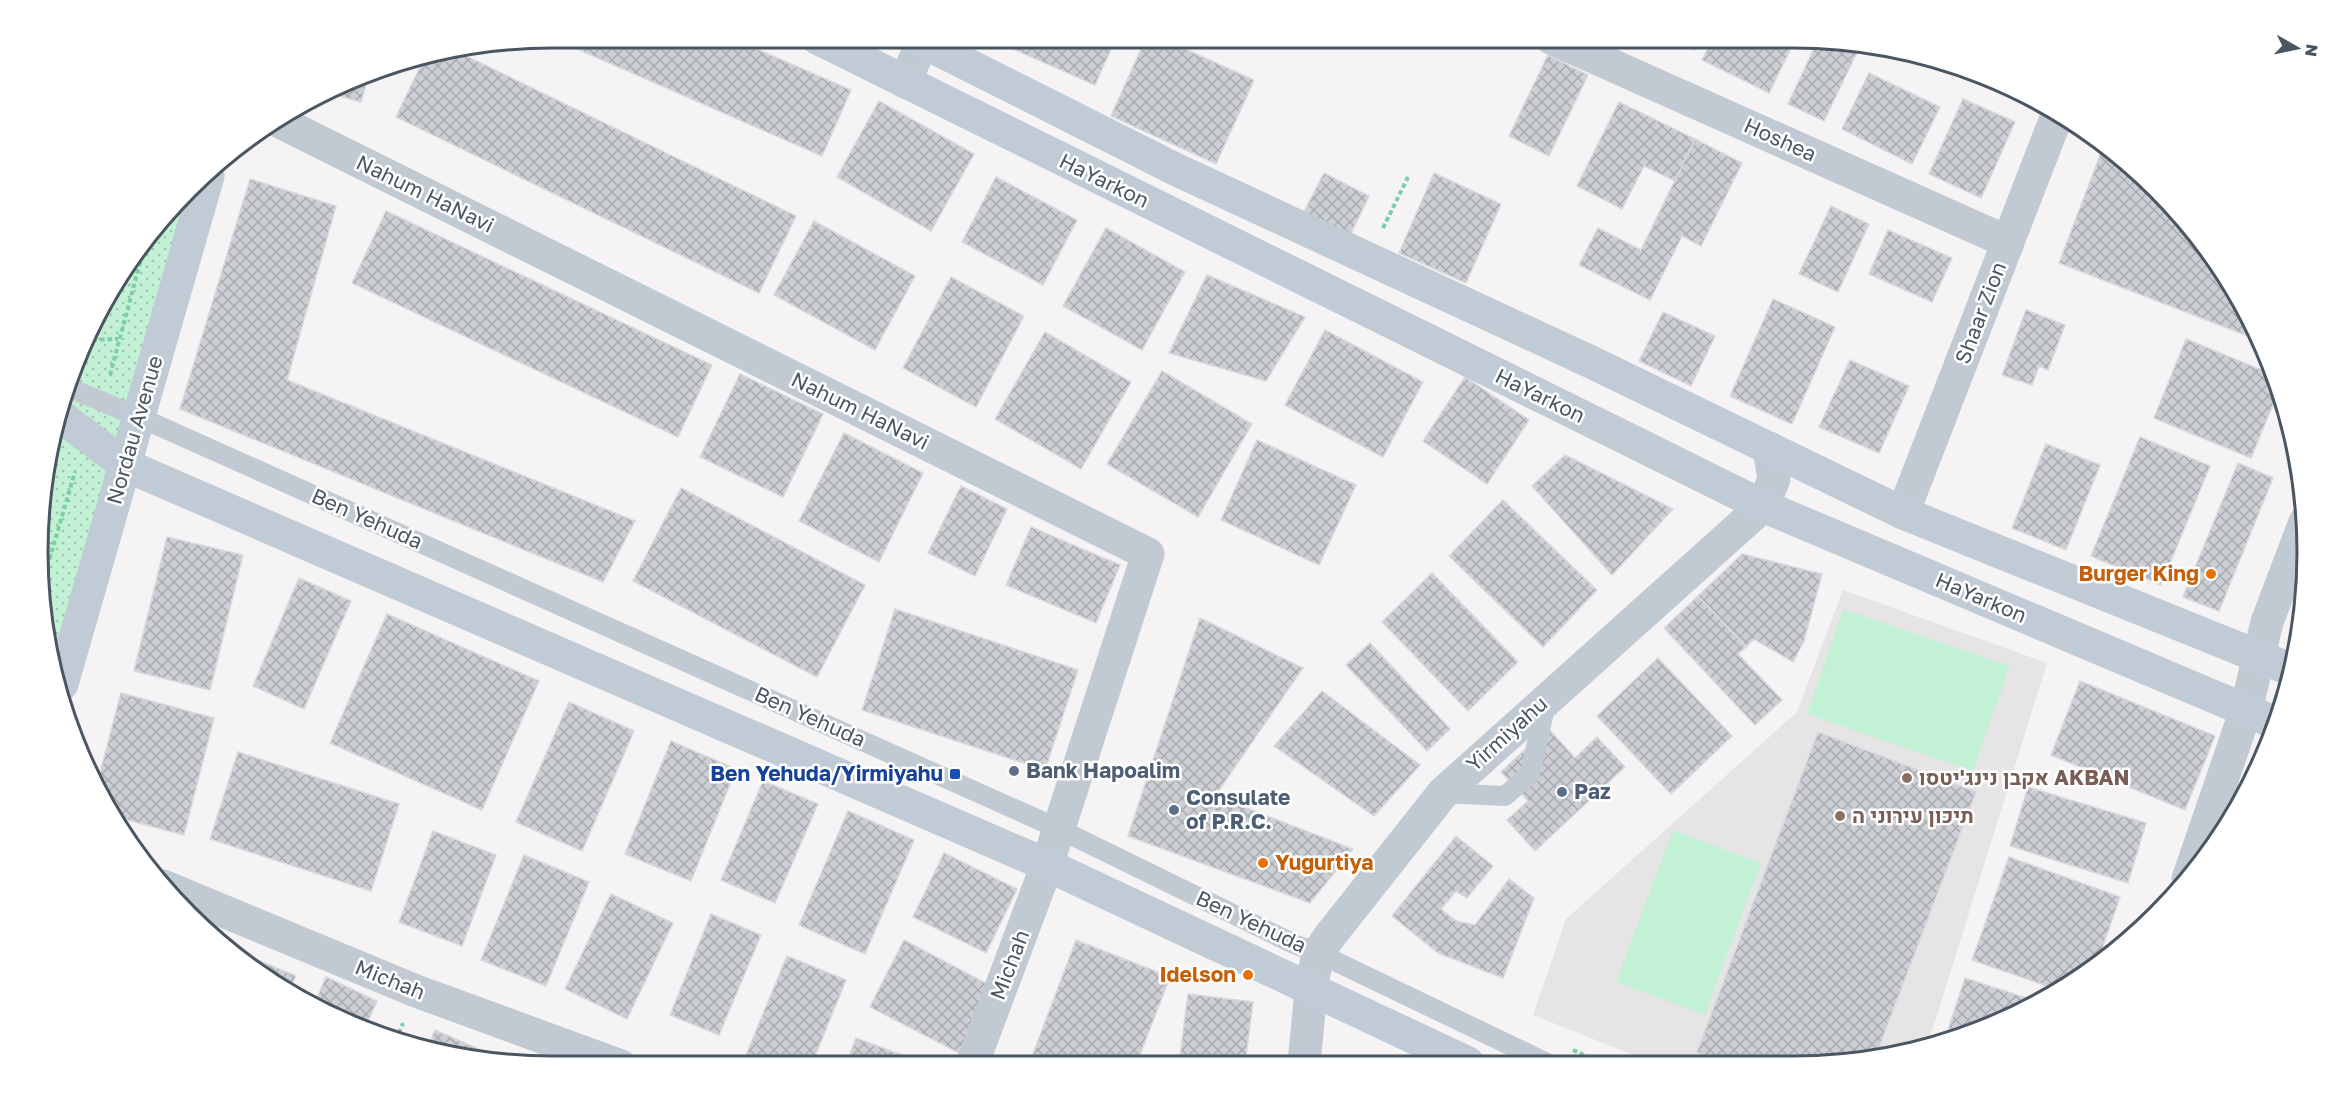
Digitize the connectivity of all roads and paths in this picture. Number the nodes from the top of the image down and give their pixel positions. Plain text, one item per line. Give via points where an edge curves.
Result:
1 (837, 48) edge
2 (917, 48) edge
3 (938, 48) edge
4 (1573, 48) edge
5 (905, 82) junction
6 (2055, 122) edge
7 (286, 125) edge
8 (1407, 177) dead end
9 (205, 188) edge
10 (2008, 242) junction
11 (1368, 258) junction
12 (140, 262) edge
13 (95, 340) edge
14 (75, 390) edge
15 (139, 417) junction
16 (65, 421) edge
17 (1769, 448) junction
18 (125, 465) junction
19 (75, 473) dead end
20 (1763, 506) junction
21 (1904, 513) junction
22 (2297, 542) edge
23 (48, 563) edge
24 (2257, 656) junction
25 (2283, 667) edge
26 (64, 677) edge
27 (1546, 698) junction
28 (2246, 710) junction
29 (2268, 720) edge
30 (1443, 793) junction
31 (1059, 829) junction
32 (2197, 854) edge
33 (1047, 865) junction
34 (182, 894) edge
35 (1318, 953) junction
36 (1311, 990) junction
37 (594, 1056) edge
38 (975, 1056) edge
39 (1305, 1056) edge
40 (1453, 1056) edge
41 (1532, 1056) edge

1 - 5 main road, HaYarkon
2 - 5 street
3 - 11 main road, HaYarkon via 1177,170
4 - 10 street, Hoshea
5 - 20 main road, HaYarkon
6 - 10 street, Shaar Zion
7 - 31 street, Nahum HaNavi via 1148,554
8 - 11 path
9 - 15 main road, Nordau Avenue
10 - 21 street, Shaar Zion
11 - 17 main road, HaYarkon
12 - 13 path via 118,339
14 - 15 lane, Ben Yehuda
15 - 18 main road, Nordau Avenue
15 - 31 lane, Ben Yehuda
16 - 18 main road, Ben Yehuda
17 - 20 street, Yirmiyahu via 1774,479
17 - 21 main road, HaYarkon
18 - 26 main road, Nordau Avenue
18 - 33 main road, Ben Yehuda
19 - 23 path
20 - 27 street, Yirmiyahu
20 - 28 main road, HaYarkon
21 - 24 main road, HaYarkon
22 - 24 street
24 - 25 main road, HaYarkon
24 - 28 street
27 - 30 street, Yirmiyahu
27 - 30 lane via 1530,774 1505,796
28 - 29 main road, HaYarkon
28 - 32 street
30 - 35 street, Yirmiyahu
31 - 33 street, Nahum HaNavi
31 - 35 lane, Ben Yehuda
33 - 36 main road, Ben Yehuda
33 - 38 street, Michah
34 - 37 street, Michah via 416,991
35 - 36 street, Yirmiyahu
35 - 41 lane, Ben Yehuda
36 - 39 street, Yirmiyahu
36 - 40 main road, Ben Yehuda

